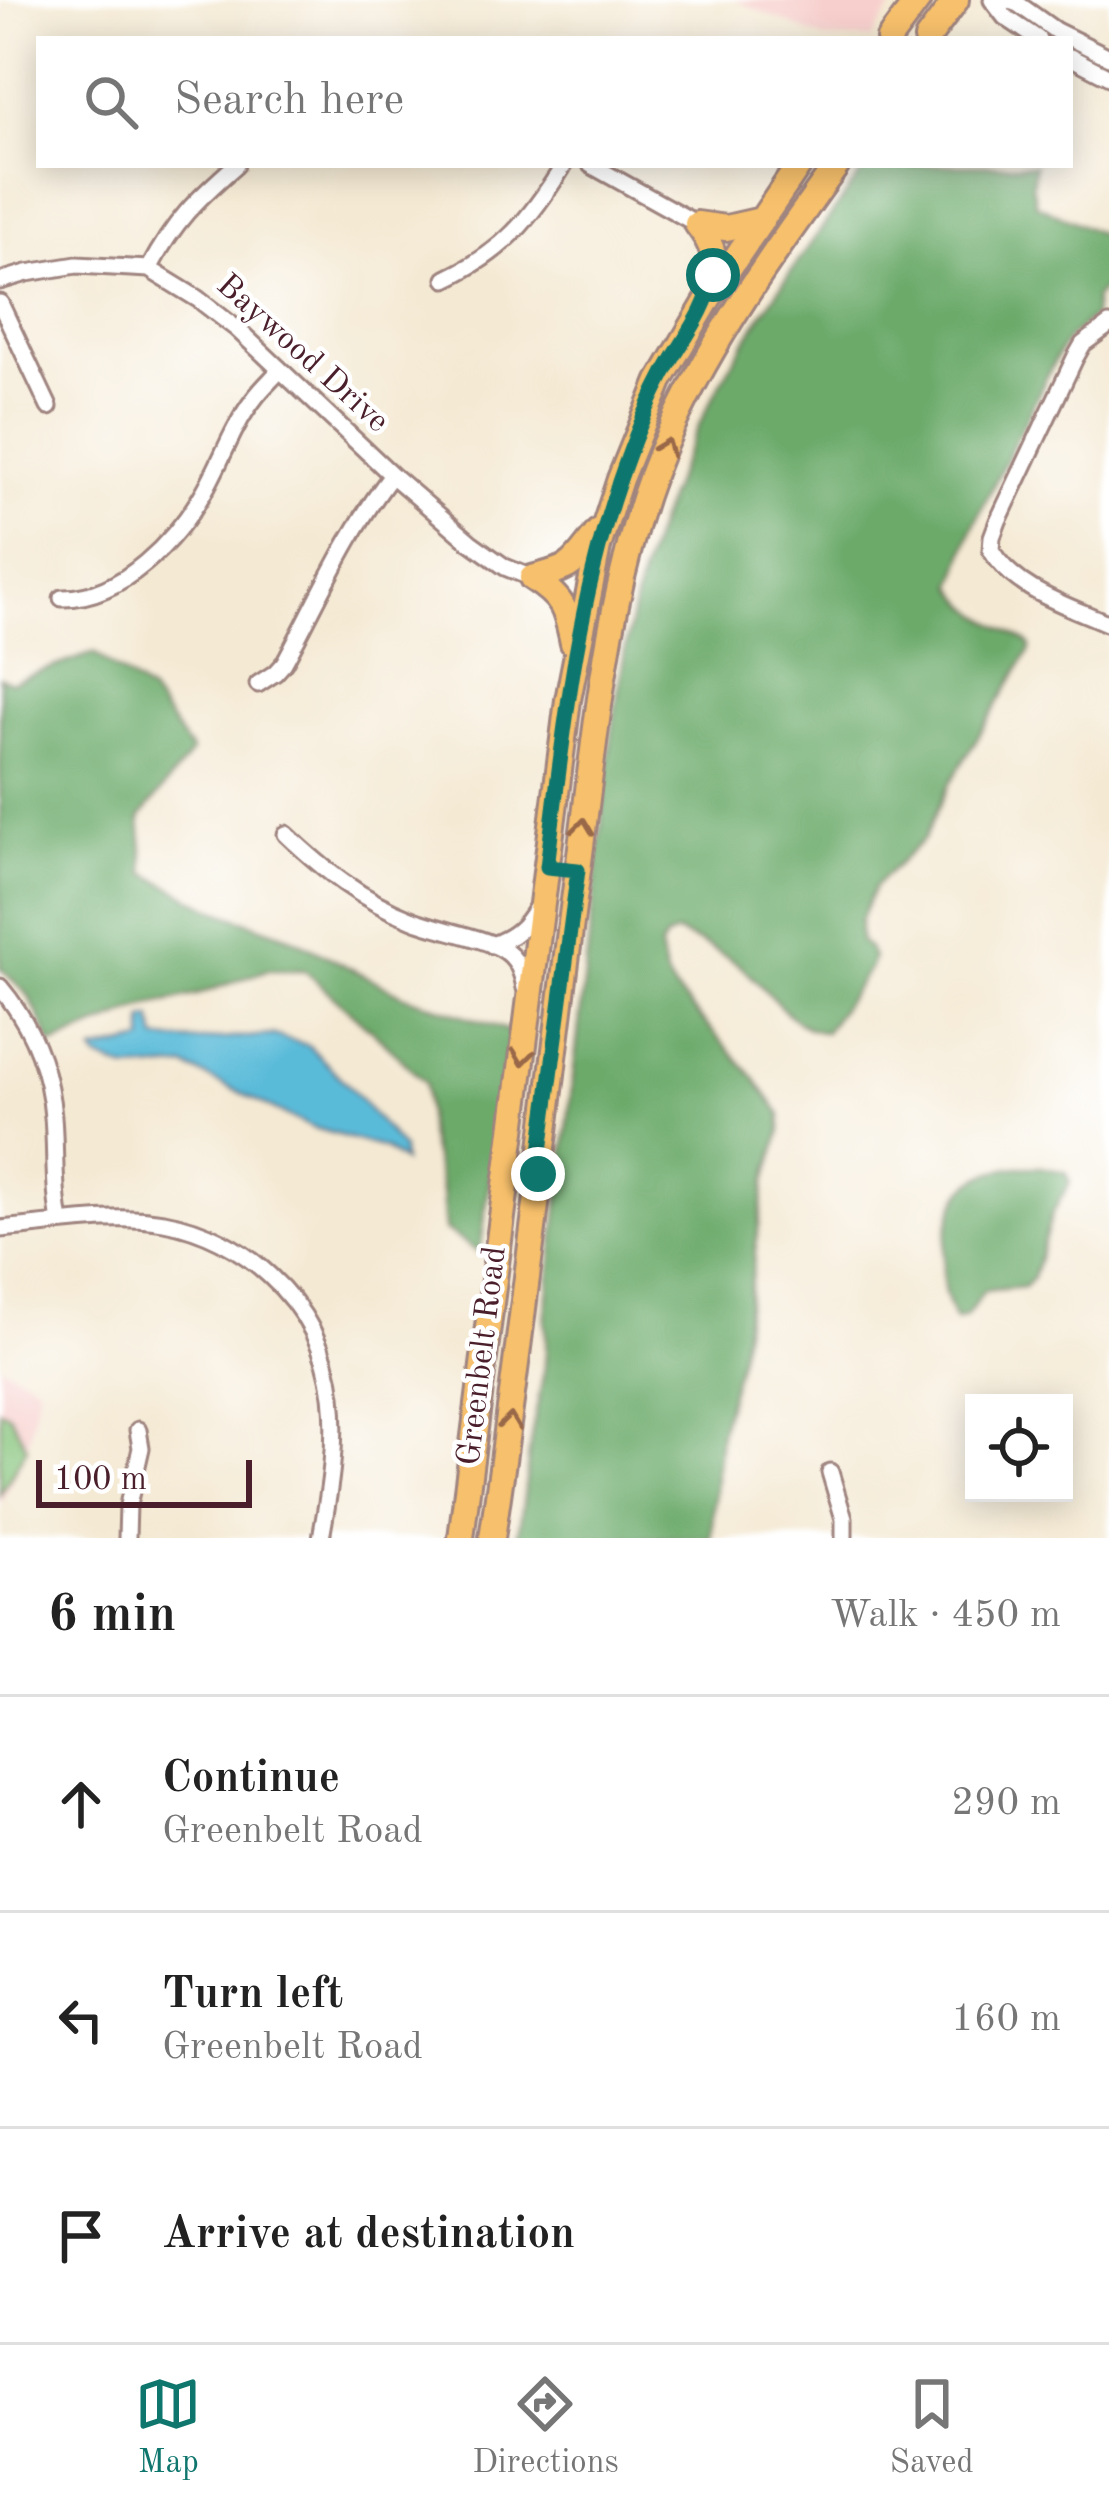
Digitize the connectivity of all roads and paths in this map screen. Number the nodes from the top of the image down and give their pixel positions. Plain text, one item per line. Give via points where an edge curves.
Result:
1 (918, 0) edge
2 (956, 0) edge
3 (992, 0) edge
4 (1013, 1) edge
5 (891, 36) edge
6 (929, 36) edge
7 (1034, 36) edge
8 (1066, 36) edge
9 (1073, 39) edge
10 (1109, 57) edge
11 (1073, 58) edge
12 (1109, 77) edge
13 (233, 168) edge
14 (562, 168) edge
15 (596, 168) edge
16 (797, 168) edge
17 (835, 168) edge
18 (761, 220) junction
19 (697, 224) junction
20 (149, 269) junction
21 (446, 279) dead end
22 (0, 281) edge
23 (710, 296) junction
24 (0, 303) edge
25 (1109, 325) edge
26 (279, 371) junction
27 (49, 407) dead end
28 (392, 475) junction
29 (607, 520) junction
30 (532, 578) junction
31 (62, 598) dead end
32 (1109, 624) edge
33 (575, 654) junction
34 (258, 684) dead end
35 (286, 834) dead end
36 (547, 867) junction
37 (578, 870) junction
38 (542, 899) junction
39 (492, 945) junction
40 (0, 987) edge
41 (529, 1009) junction
42 (60, 1221) junction
43 (0, 1229) edge
44 (138, 1430) dead end
45 (830, 1472) dead end
46 (127, 1538) edge
47 (321, 1538) edge
48 (461, 1538) edge
49 (493, 1538) edge
50 (844, 1538) edge

1 - 5 main road
2 - 6 main road
3 - 7 street
4 - 8 street
9 - 10 street
11 - 12 street
13 - 20 street via 188,208
14 - 21 street via 512,237
15 - 19 street
16 - 18 main road, Greenbelt Road
37 -> 17 main road, Greenbelt Road via 614,614 652,478 728,323
18 - 19 main road
18 - 23 main road, Greenbelt Road
19 - 23 main road via 715,256
20 - 22 street, Baywood Drive via 77,265
20 - 26 street, Baywood Drive via 219,314
23 - 29 main road, Greenbelt Road via 660,381
24 - 27 street
25 - 32 street via 1082,344 991,550 1009,574
26 - 28 street, Baywood Drive
26 - 31 street via 162,545 110,586
28 - 30 street, Baywood Drive via 488,555
28 - 34 street via 340,553 284,663
29 - 30 main road via 573,565
29 - 33 main road, Greenbelt Road
30 - 33 main road via 563,603
33 - 36 main road, Greenbelt Road
35 - 39 street via 357,894
36 - 37 main road
36 - 38 main road, Greenbelt Road
49 -> 37 main road, Greenbelt Road
38 - 39 street via 524,928
38 - 41 main road, Greenbelt Road
39 - 41 street via 517,963
40 - 42 street via 32,1033 46,1073
41 -> 48 main road, Greenbelt Road
42 - 43 street
42 - 47 street via 160,1221 199,1232 244,1254 298,1304 322,1349 334,1411
44 - 46 street
45 - 50 street

